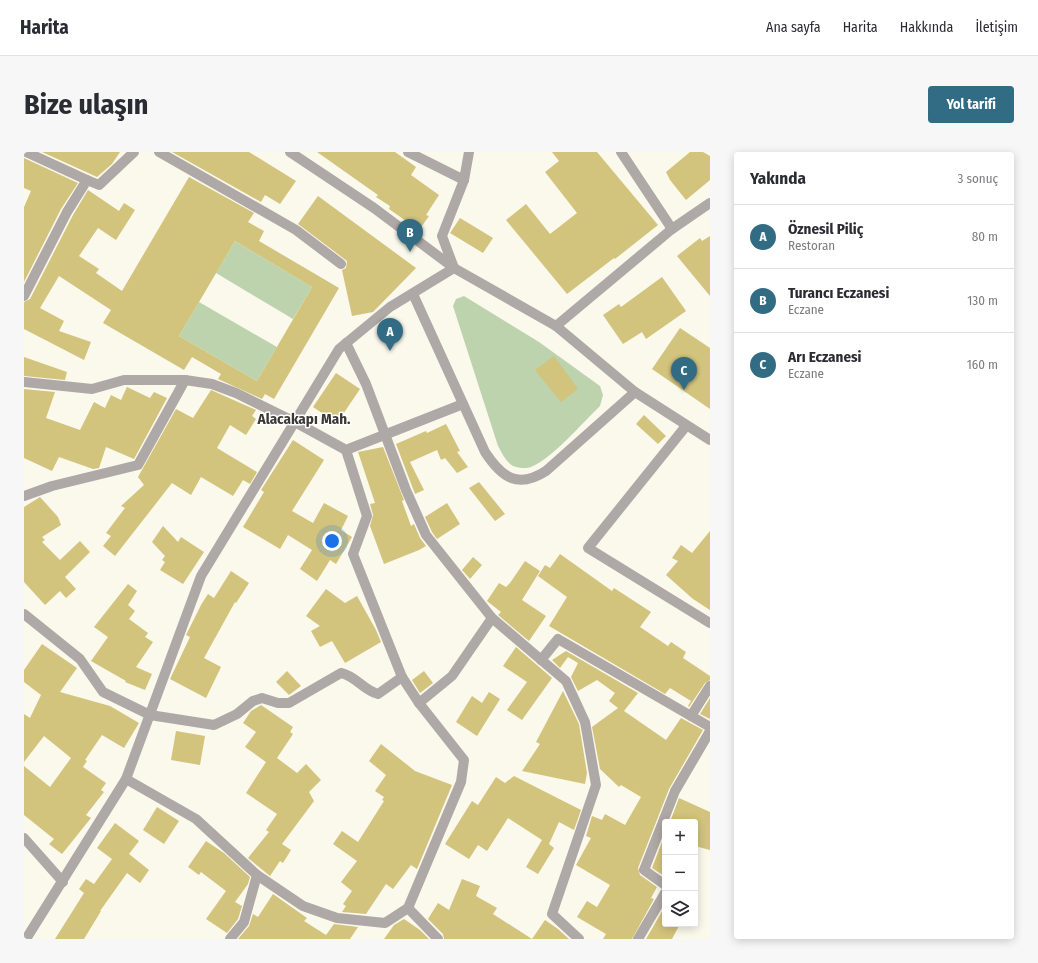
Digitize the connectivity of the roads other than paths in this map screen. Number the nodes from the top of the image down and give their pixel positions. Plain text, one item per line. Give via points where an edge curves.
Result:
1 (26, 152) edge
2 (134, 152) edge
3 (159, 152) edge
4 (290, 152) edge
5 (408, 152) edge
6 (469, 152) edge
7 (621, 152) edge
8 (87, 180) junction
9 (464, 180) junction
10 (710, 203) edge
11 (672, 229) junction
12 (341, 264) dead end
13 (454, 268) junction
14 (413, 294) junction
15 (24, 296) edge
16 (556, 326) junction
17 (346, 343) junction
18 (185, 380) junction
19 (24, 382) edge
20 (635, 392) junction
21 (463, 404) junction
22 (295, 422) junction
23 (686, 426) junction
24 (384, 434) junction
25 (710, 440) edge
26 (346, 450) junction
27 (24, 496) edge
28 (24, 614) edge
29 (492, 618) junction
30 (710, 623) edge
31 (541, 660) junction
32 (402, 677) junction
33 (710, 686) edge
34 (419, 703) junction
35 (150, 715) junction
36 (691, 716) junction
37 (710, 727) edge
38 (710, 731) edge
39 (126, 779) junction
40 (24, 838) edge
41 (257, 875) junction
42 (63, 882) junction
43 (662, 883) edge
44 (662, 898) edge
45 (408, 908) junction
46 (26, 939) edge
47 (230, 939) edge
48 (438, 939) edge
49 (579, 939) edge
50 (638, 939) edge

1 - 8 street
2 - 8 street via 99,185
3 - 12 street via 296,230
4 - 13 street via 374,208
5 - 9 street
6 - 9 street
7 - 11 street
8 - 15 street via 66,212
9 - 13 street via 442,236
10 - 11 street
11 - 16 street
13 - 14 street
13 - 16 street
14 - 17 street via 390,307
14 - 21 street
16 - 20 street
17 - 22 street via 339,349
17 - 24 street via 366,384
18 - 19 street via 124,380 92,389
18 - 22 street via 218,386
18 - 27 street via 138,465 52,486
20 - 21 street via 546,471 522,481 508,478 494,467 484,452
20 - 23 street
21 - 24 street
22 - 26 street
22 - 35 street via 201,576
23 - 25 street
23 - 30 street via 588,548
24 - 26 street
24 - 29 street via 426,535
26 - 32 street via 367,516 353,554
28 - 35 street via 80,659 103,692
29 - 31 street
29 - 34 street via 452,676
31 - 36 street via 558,638
31 - 49 street via 566,681 585,722 596,785 552,914
32 - 34 street
32 - 35 street via 378,694 369,692 349,675 341,673 289,703 262,698 253,701 237,714 214,724
33 - 36 street
34 - 45 street via 464,760 461,782
35 - 39 street
36 - 37 street
38 - 43 street via 675,791 644,870
39 - 41 street via 196,820
39 - 42 street
40 - 42 street
41 - 45 street via 303,906 337,918 385,923
41 - 47 street via 244,922
42 - 46 street
44 - 50 street
45 - 48 street

